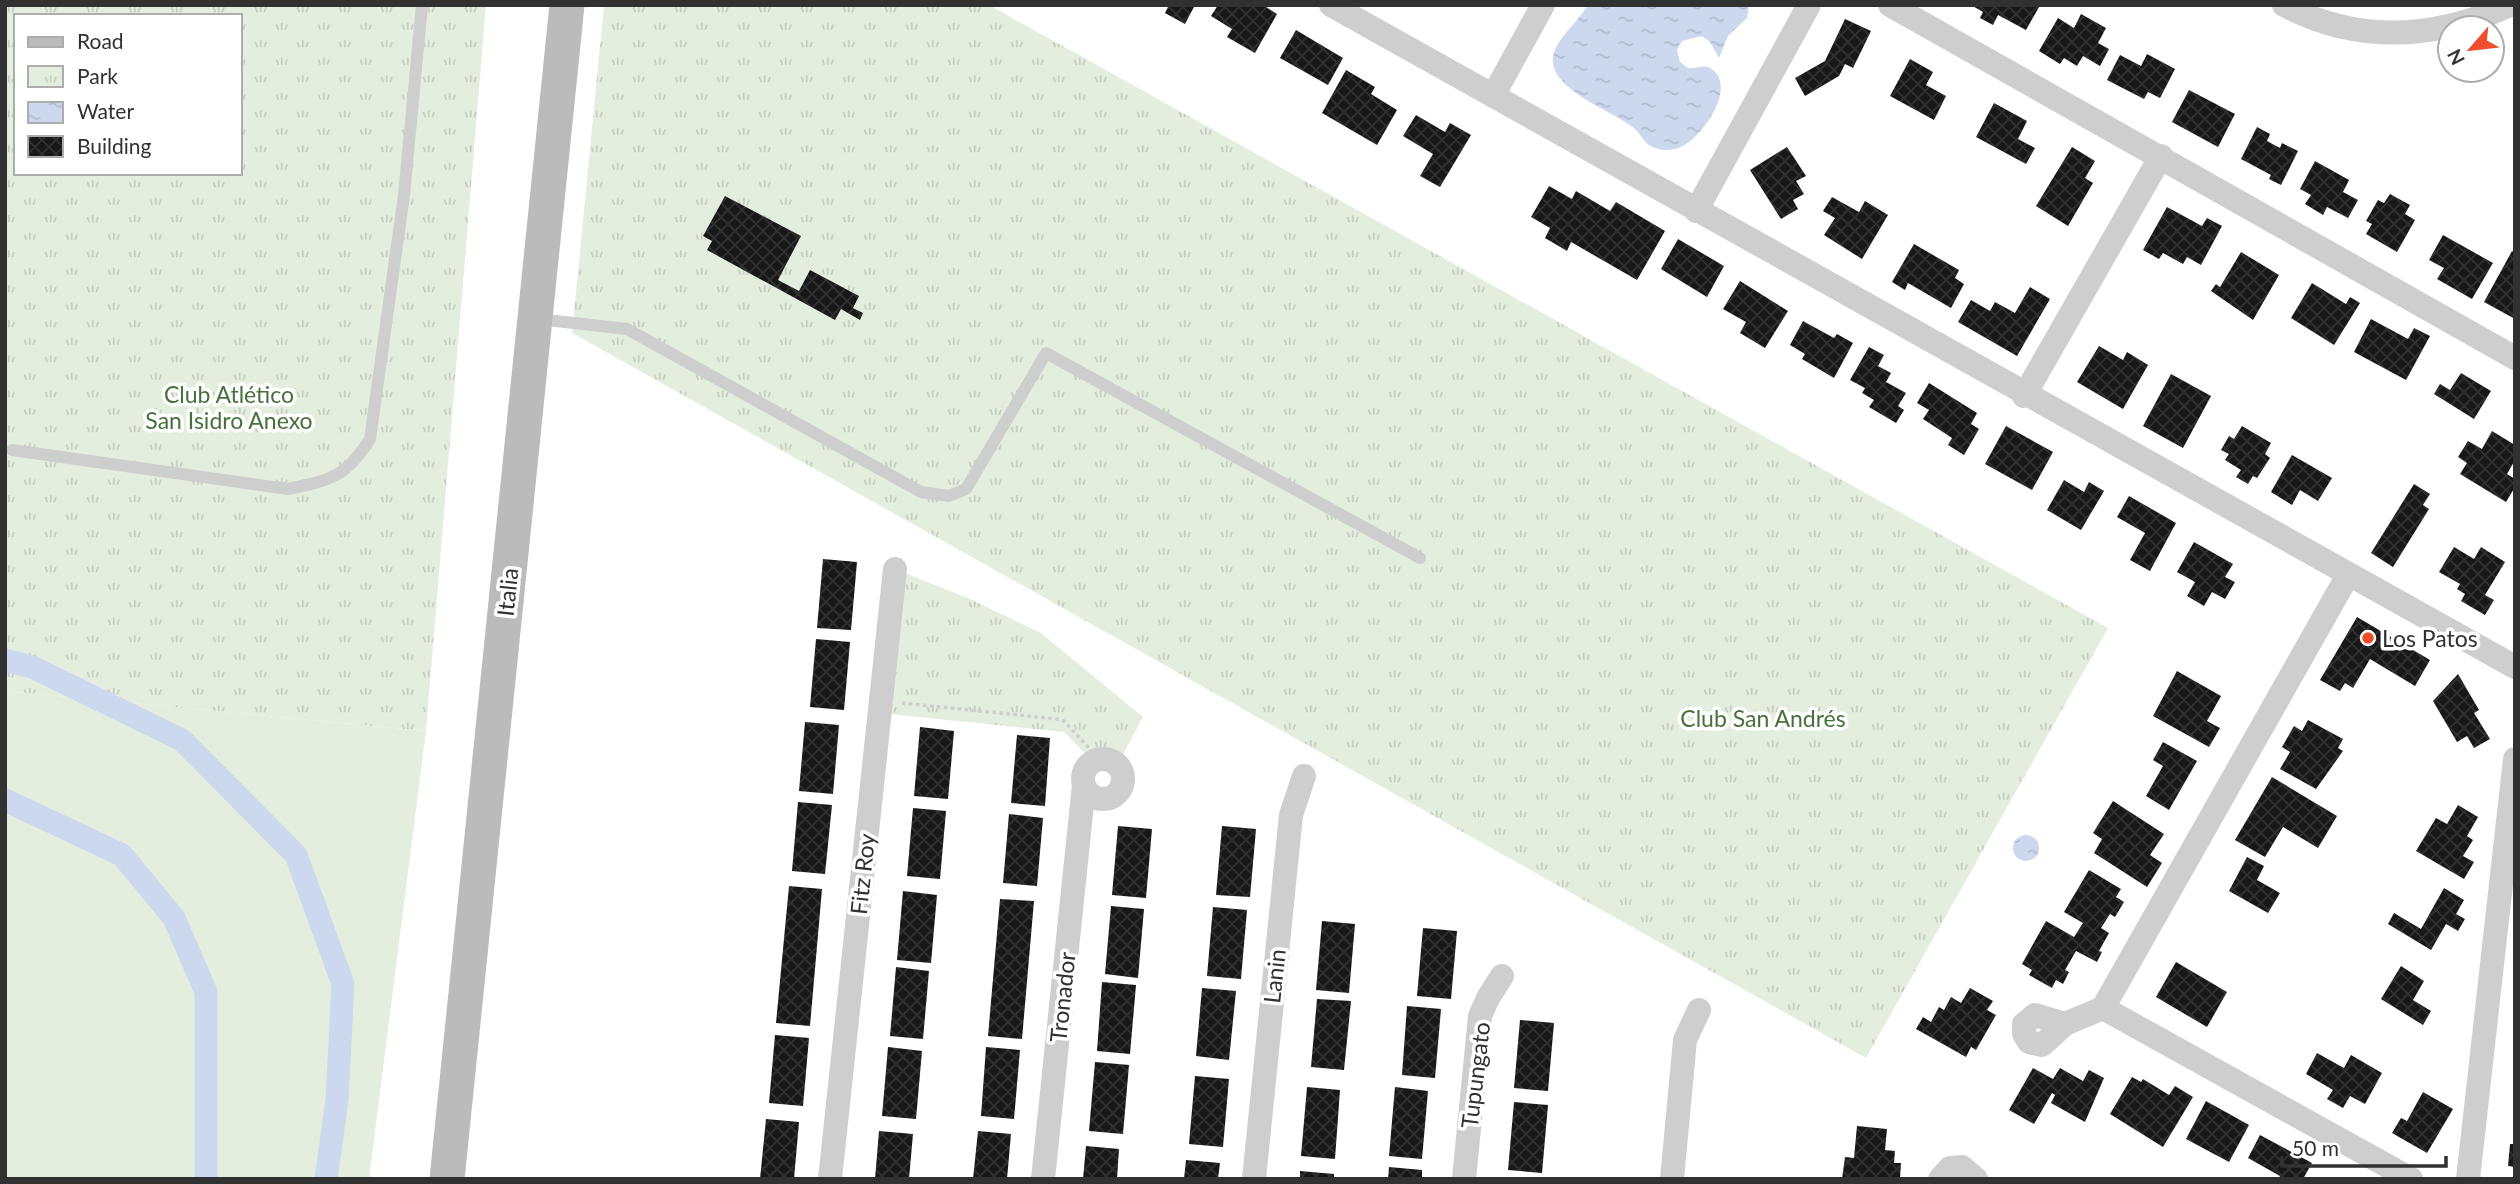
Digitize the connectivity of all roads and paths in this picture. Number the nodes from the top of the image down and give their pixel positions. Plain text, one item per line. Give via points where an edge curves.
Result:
1 (422, 5) edge
2 (567, 5) edge
3 (1331, 5) edge
4 (1543, 5) edge
5 (1809, 5) edge
6 (1890, 5) edge
7 (2284, 5) edge
8 (2510, 5) edge
9 (1493, 96) junction
10 (2161, 156) junction
11 (1696, 211) junction
12 (535, 318) junction
13 (2515, 358) edge
14 (2024, 396) junction
15 (12, 450) dead end
16 (1420, 558) dead end
17 (895, 569) dead end
18 (2348, 575) junction
19 (2515, 667) edge
20 (880, 700) junction
21 (1099, 759) junction
22 (2515, 759) edge
23 (1304, 776) dead end
24 (1084, 785) junction
25 (1104, 799) junction
26 (1080, 815) junction
27 (1502, 976) dead end
28 (2103, 1008) junction
29 (1699, 1010) dead end
30 (2065, 1024) dead end
31 (446, 1179) edge
32 (830, 1179) edge
33 (1043, 1179) edge
34 (1254, 1179) edge
35 (1464, 1179) edge
36 (1671, 1179) edge
37 (1940, 1179) edge
38 (1976, 1179) edge
39 (2411, 1179) edge
40 (2468, 1179) edge

1 - 15 lane via 404,195 370,439 354,465 322,482 288,489
2 - 12 street, Italia
3 - 9 street
4 - 9 street
5 - 11 street
6 - 10 street
7 - 8 street via 2324,23 2386,34 2448,26
9 - 11 street
10 - 13 street
10 - 14 street
11 - 14 street
12 - 16 lane via 627,329 921,492 949,496 967,489 1046,353
12 - 31 street, Italia
14 - 18 street
17 - 20 street, Fitz Roy
18 - 19 street
18 - 28 street
20 - 21 path via 1057,719
20 - 32 street, Fitz Roy
21 - 24 street, Tronador via 1084,772
21 - 25 street via 1118,764 1124,776 1121,789
22 - 40 street
23 - 34 street, Lanin via 1290,815
24 - 25 street via 1092,795
24 - 26 street, Tronador
25 - 26 street
26 - 33 street, Tronador
27 - 35 street, Tupungato via 1480,1016
28 - 30 street
28 - 39 street
29 - 36 street via 1685,1040
37 - 38 street via 1950,1168 1962,1167

